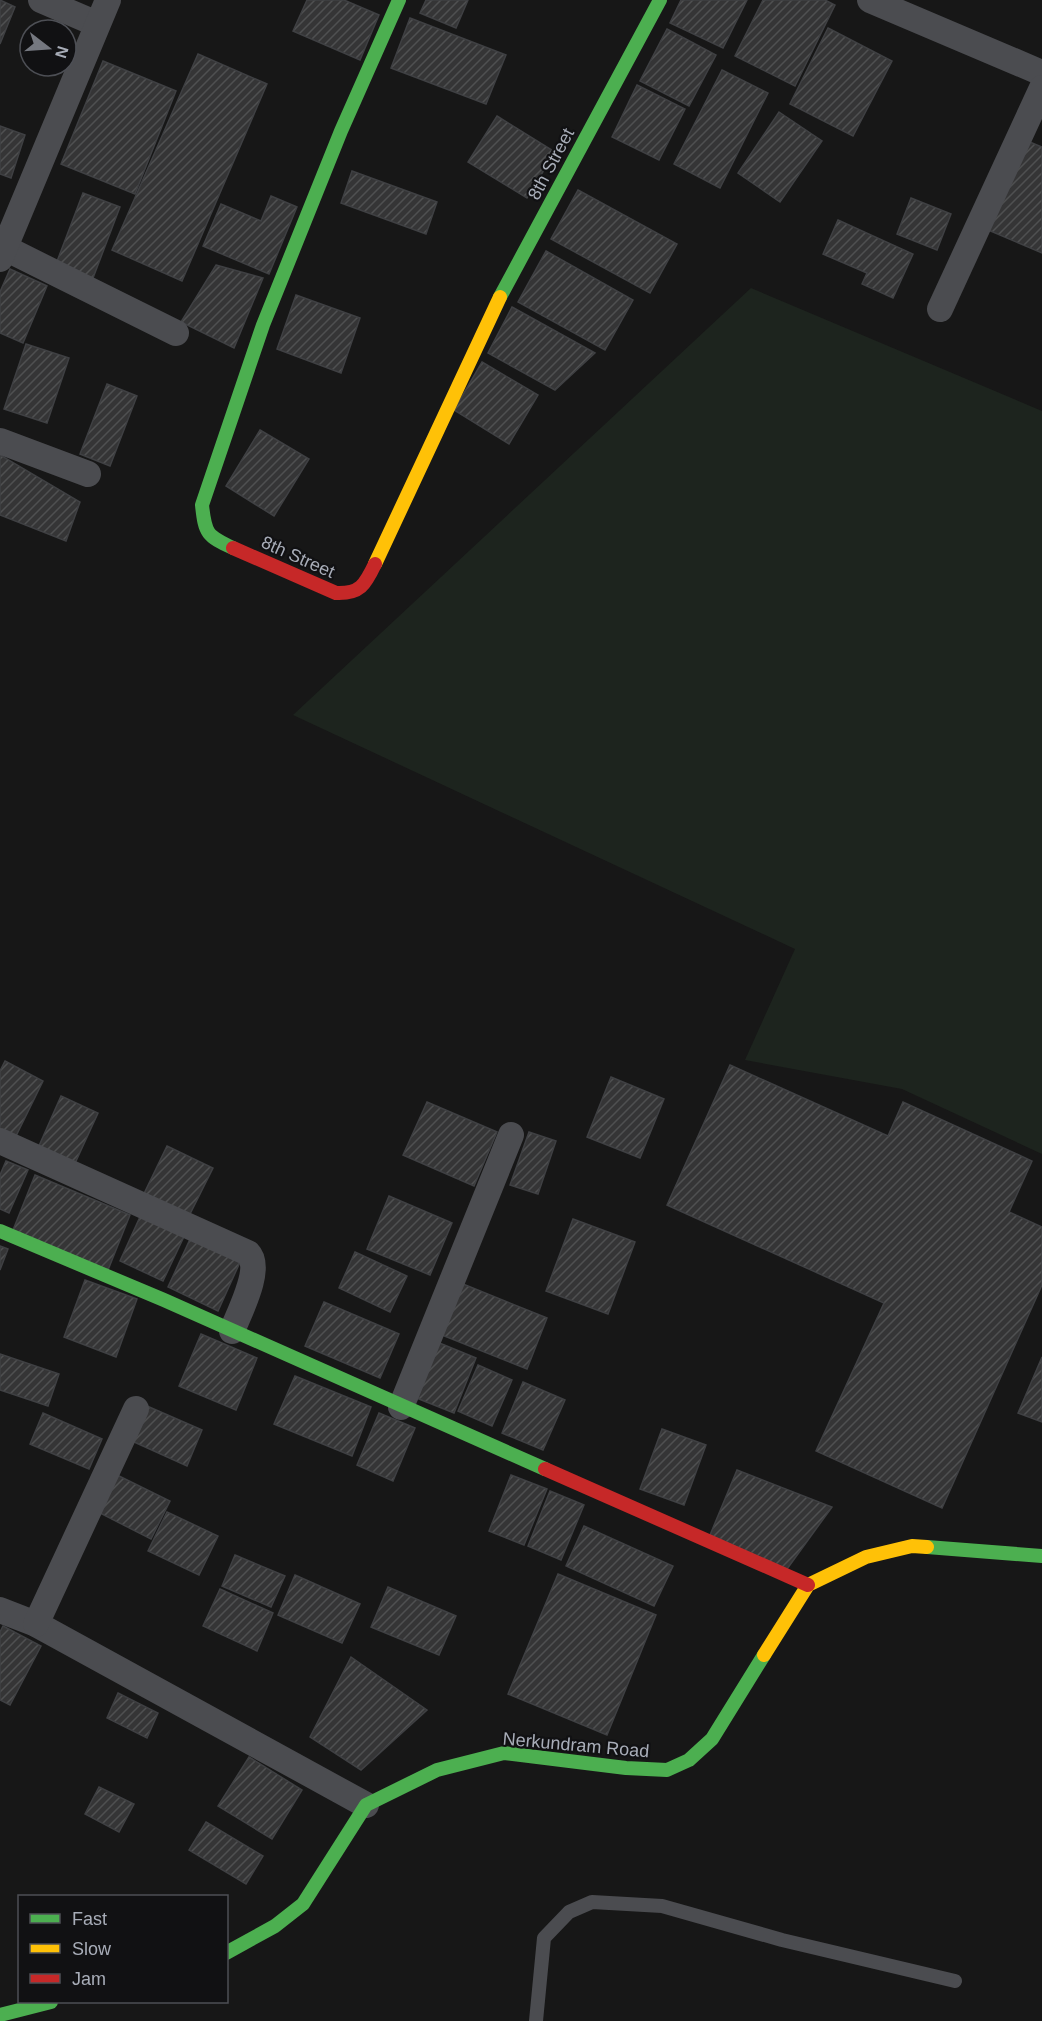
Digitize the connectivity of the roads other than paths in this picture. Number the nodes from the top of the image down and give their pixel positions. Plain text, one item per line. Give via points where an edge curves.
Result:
1 (41, 0) edge
2 (108, 0) edge
3 (399, 0) edge
4 (660, 0) edge
5 (870, 0) edge
6 (97, 24) junction
7 (1042, 73) edge
8 (1042, 88) edge
9 (2, 254) edge
10 (940, 309) dead end
11 (176, 333) dead end
12 (0, 441) edge
13 (88, 474) dead end
14 (512, 1135) dead end
15 (0, 1141) edge
16 (0, 1231) edge
17 (232, 1331) junction
18 (401, 1407) junction
19 (136, 1409) dead end
20 (1042, 1556) edge
21 (808, 1585) junction
22 (0, 1610) edge
23 (36, 1624) junction
24 (366, 1805) junction
25 (228, 1952) edge
26 (955, 1981) dead end
27 (44, 2003) edge
28 (0, 2015) edge
29 (536, 2021) edge

1 - 6 street
2 - 6 street
3 - 4 street, 8th Street via 263,325 202,505 204,524 212,538 336,593 356,592 371,573 504,289
5 - 7 street
6 - 9 street
8 - 10 street
9 - 11 street
12 - 13 street
14 - 18 street
15 - 17 street via 248,1253 254,1269
16 - 17 street
17 - 18 street
18 - 21 street
19 - 23 street
20 - 21 street via 912,1546 866,1557
21 - 24 street, Nerkundram Road via 712,1739 689,1760 668,1770 504,1753 437,1770
22 - 23 street
23 - 24 street
24 - 25 street via 303,1904 275,1926
26 - 29 lane via 782,1940 662,1906 592,1902 569,1912 544,1938
27 - 28 street

